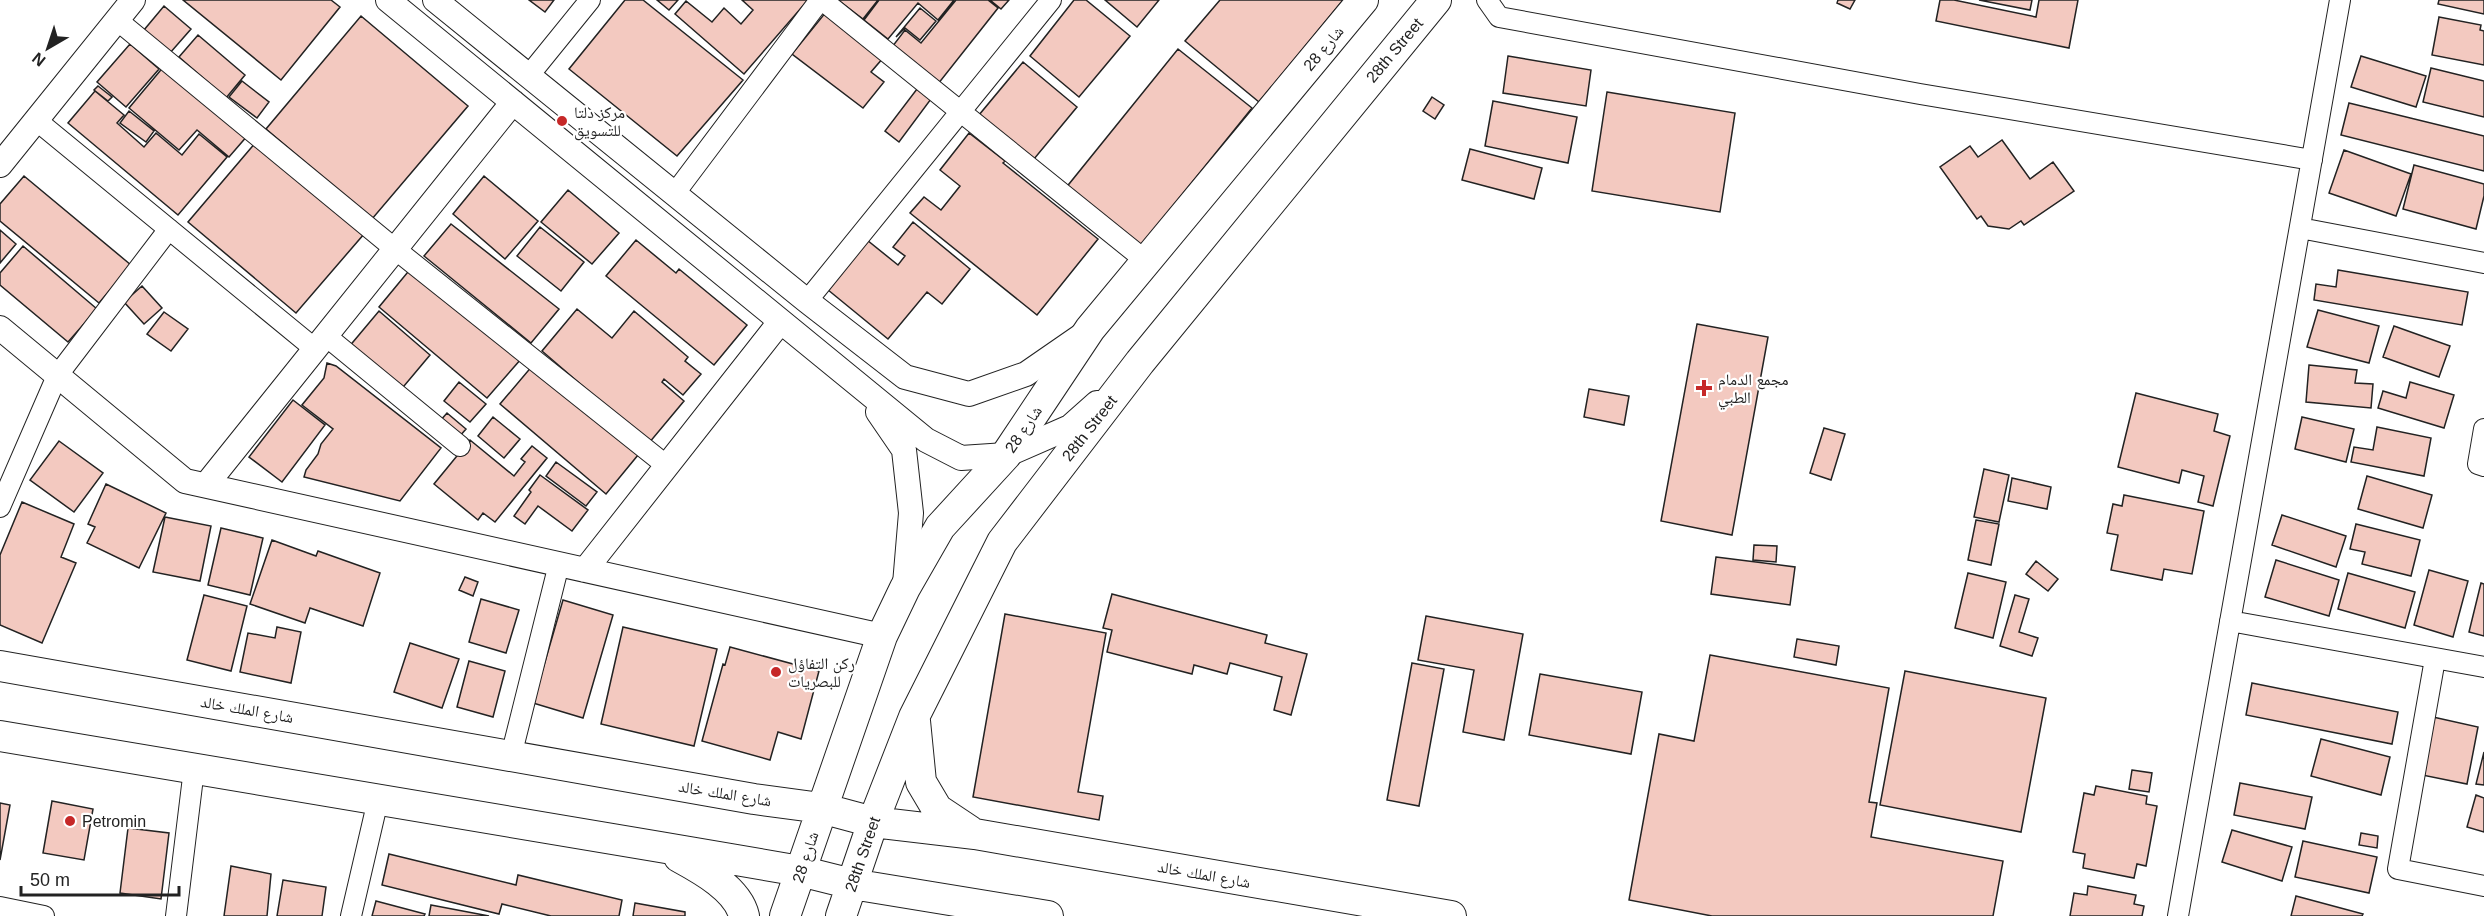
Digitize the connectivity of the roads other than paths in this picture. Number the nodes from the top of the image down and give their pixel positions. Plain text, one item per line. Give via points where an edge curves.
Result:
1 (133, 0) edge
2 (388, 0) edge
3 (435, 0) edge
4 (590, 0) edge
5 (821, 0) edge
6 (1052, 0) edge
7 (1363, 0) edge
8 (1436, 0) edge
9 (1487, 0) edge
10 (2340, 0) edge
11 (117, 20) junction
12 (530, 74) junction
13 (513, 102) junction
14 (960, 111) junction
15 (36, 120) junction
16 (2312, 160) junction
17 (0, 165) edge
18 (675, 193) junction
19 (2300, 228) junction
20 (169, 229) junction
21 (395, 249) junction
22 (1146, 261) junction
23 (2484, 263) edge
24 (807, 301) junction
25 (780, 322) junction
26 (0, 328) edge
27 (1090, 329) junction
28 (321, 342) junction
29 (1140, 362) junction
30 (57, 376) junction
31 (864, 390) junction
32 (2484, 429) edge
33 (460, 446) dead end
34 (1006, 455) junction
35 (667, 466) junction
36 (2484, 466) edge
37 (206, 485) junction
38 (0, 507) edge
39 (559, 564) junction
40 (585, 570) junction
41 (905, 588) junction
42 (2230, 621) junction
43 (882, 636) junction
44 (2435, 659) junction
45 (0, 666) edge
46 (2484, 667) edge
47 (915, 717) junction
48 (0, 736) edge
49 (846, 741) junction
50 (511, 756) junction
51 (194, 769) junction
52 (754, 798) junction
53 (378, 800) junction
54 (821, 808) junction
55 (873, 822) junction
56 (975, 834) junction
57 (660, 847) junction
58 (800, 872) junction
59 (852, 884) junction
60 (2484, 886) edge
61 (0, 907) edge
62 (44, 916) edge
63 (176, 916) edge
64 (351, 916) edge
65 (744, 916) edge
66 (785, 916) edge
67 (841, 916) edge
68 (1048, 916) edge
69 (1451, 916) edge
70 (2178, 916) edge

1 - 11 street
2 - 13 street
3 - 12 street
4 - 12 street
5 - 14 street
5 - 18 street
6 - 14 street
7 - 22 main road, شارع 28
8 - 29 main road, 28th Street
9 - 16 street via 1499,17
10 - 16 street
11 - 15 street
11 - 21 street
12 - 18 street
13 - 21 street
13 - 25 street
14 - 22 street
14 - 24 street
15 - 17 street
15 - 20 street
16 - 19 street
18 - 24 street
19 - 23 street
19 - 42 street
20 - 28 street
20 - 30 street
21 - 28 street
21 - 35 street
22 - 27 main road, شارع 28
24 - 27 street via 905,377 969,394 1026,374
25 - 31 street
25 - 35 street
26 - 30 street
27 - 34 main road, شارع 28
28 - 33 street
28 - 37 street
29 - 34 street via 1070,427
29 - 47 main road, 28th Street via 1002,542
30 - 37 street via 185,481
30 - 38 street
31 - 34 street via 926,440 961,458
31 - 41 street via 904,450 911,513
32 - 36 street via 2478,465
34 - 41 main road, شارع 28 via 940,527
35 - 40 street
37 - 39 street
39 - 40 street
39 - 50 street
40 - 43 street
41 - 43 main road, شارع 28
42 - 44 street
42 - 70 street
43 - 49 main road, شارع 28
44 - 46 street
44 - 60 street via 2398,869
45 - 50 main road, شارع الملك خالد
47 - 55 main road, 28th Street
47 - 56 main road via 921,782 937,809
48 - 51 main road
49 - 52 main road via 812,781 789,796
49 - 54 main road, شارع 28
50 - 52 main road, شارع الملك خالد
51 - 53 main road
51 - 63 street
52 - 54 main road, شارع الملك خالد
53 - 57 main road
53 - 64 street
54 - 55 main road, شارع الملك خالد
54 - 58 main road, شارع 28
55 - 56 main road, شارع الملك خالد
55 - 59 main road, 28th Street
56 - 69 main road, شارع الملك خالد
57 - 58 main road
57 - 65 main road via 711,875 741,906
58 - 59 main road
58 - 66 main road, شارع 28
59 - 67 main road, 28th Street
59 - 68 main road
61 - 62 street

